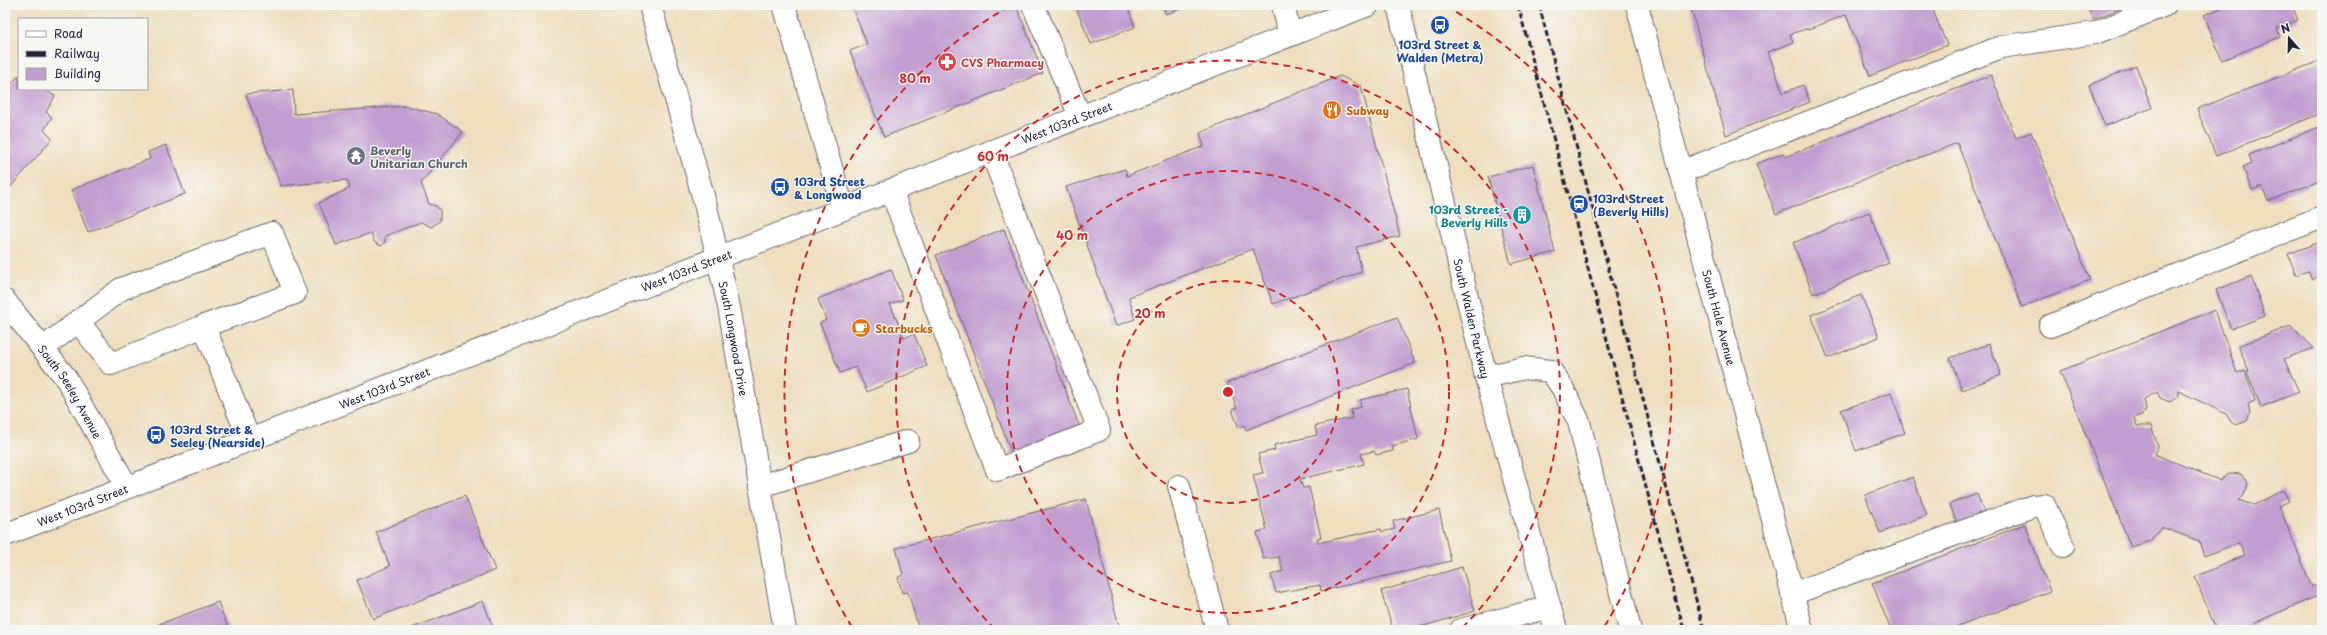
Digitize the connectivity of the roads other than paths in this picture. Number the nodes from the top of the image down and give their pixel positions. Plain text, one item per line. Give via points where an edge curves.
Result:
1 (650, 5) edge
2 (784, 5) edge
3 (1033, 5) edge
4 (1283, 5) edge
5 (1368, 5) edge
6 (1398, 5) edge
7 (1637, 5) edge
8 (2165, 5) edge
9 (1290, 35) junction
10 (1080, 116) junction
11 (991, 151) junction
12 (1681, 172) junction
13 (891, 190) junction
14 (843, 208) junction
15 (2322, 217) edge
16 (718, 256) junction
17 (5, 301) edge
18 (78, 321) junction
19 (204, 326) junction
20 (2050, 326) dead end
21 (43, 348) junction
22 (1486, 377) junction
23 (249, 439) junction
24 (908, 441) dead end
25 (760, 486) junction
26 (1179, 486) dead end
27 (128, 487) junction
28 (5, 535) edge
29 (2063, 546) dead end
30 (1792, 594) junction
31 (1550, 607) junction
32 (785, 630) edge
33 (1217, 630) edge
34 (1460, 630) edge
35 (1556, 630) edge
36 (1630, 630) edge
37 (1802, 630) edge

1 - 16 street, South Longwood Drive
2 - 14 street
3 - 10 street
4 - 9 street
5 - 9 street, West 103rd Street
6 - 22 street, South Walden Parkway
7 - 12 street, South Hale Avenue
8 - 12 street via 2095,33 2001,47
9 - 10 street, West 103rd Street
10 - 11 street, West 103rd Street
11 - 13 street, West 103rd Street
11 - 13 street via 1099,430 997,470
12 - 30 street, South Hale Avenue
13 - 14 street, West 103rd Street
14 - 16 street, West 103rd Street
15 - 20 street
16 - 23 street, West 103rd Street
16 - 25 street, South Longwood Drive
17 - 21 street, South Seeley Avenue
18 - 19 street via 111,364
18 - 19 street via 121,289 272,233 295,293
18 - 21 street
19 - 23 street
21 - 27 street, South Seeley Avenue via 66,378
22 - 31 street, South Walden Parkway
22 - 36 street via 1524,368 1551,371 1563,389 1578,422
23 - 27 street, West 103rd Street
24 - 25 street
25 - 32 street, South Longwood Drive
26 - 33 street
27 - 28 street, West 103rd Street
29 - 30 street via 2044,505 2033,506
30 - 37 street, South Hale Avenue
31 - 34 street
31 - 35 street, South Walden Parkway

